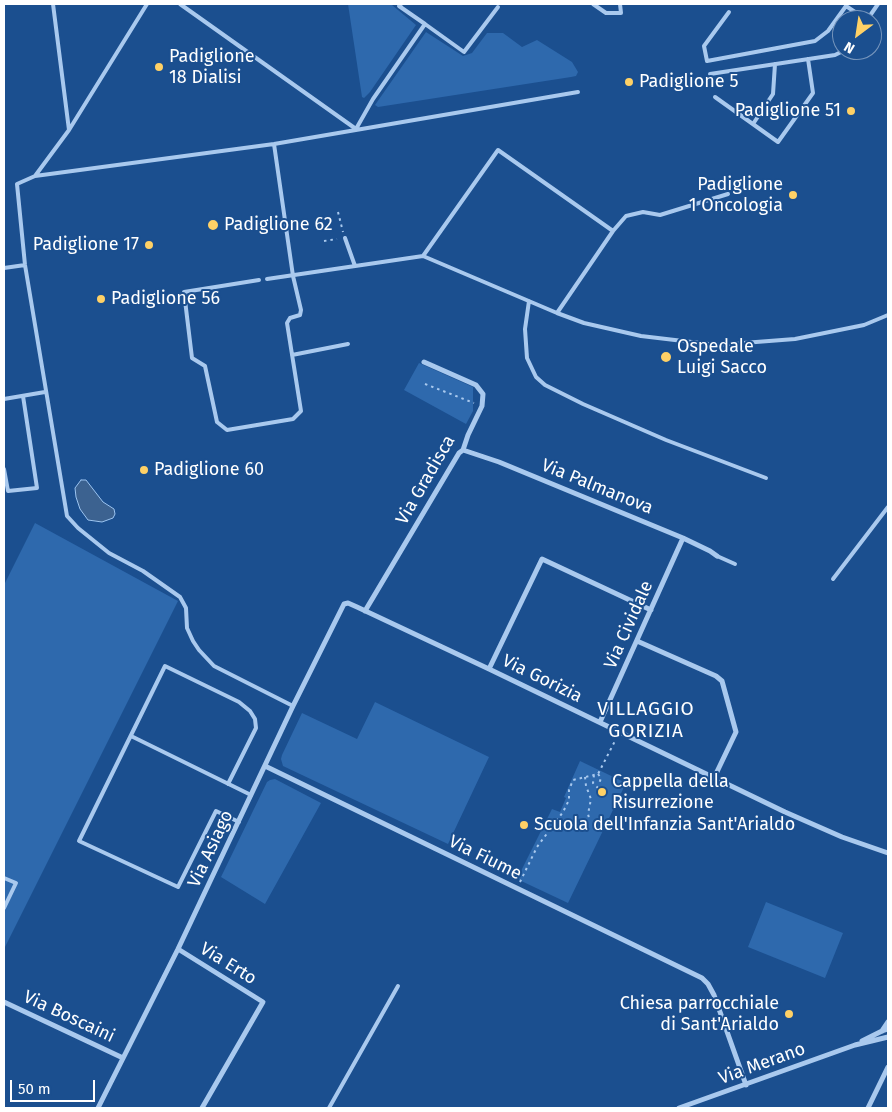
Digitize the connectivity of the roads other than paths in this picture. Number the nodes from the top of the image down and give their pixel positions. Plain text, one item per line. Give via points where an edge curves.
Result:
1 (53, 4) edge
2 (147, 4) edge
3 (180, 4) edge
4 (401, 4) edge
5 (593, 4) edge
6 (620, 4) edge
7 (847, 5) edge
8 (498, 7) dead end
9 (729, 12) dead end
10 (425, 24) junction
11 (832, 55) edge
12 (808, 58) junction
13 (775, 64) junction
14 (710, 74) dead end
15 (578, 92) dead end
16 (715, 97) dead end
17 (752, 124) junction
18 (69, 130) junction
19 (356, 130) junction
20 (274, 144) junction
21 (35, 176) junction
22 (728, 194) dead end
23 (613, 230) junction
24 (345, 238) road end
25 (423, 256) junction
26 (25, 265) junction
27 (355, 266) junction
28 (4, 268) edge
29 (293, 276) junction
30 (267, 279) dead end
31 (259, 280) dead end
32 (529, 301) junction
33 (556, 313) junction
34 (888, 315) edge
35 (348, 344) dead end
36 (292, 355) junction
37 (424, 362) dead end
38 (45, 392) junction
39 (23, 396) junction
40 (4, 399) edge
41 (463, 450) junction
42 (4, 469) edge
43 (766, 478) dead end
44 (888, 507) edge
45 (683, 538) junction
46 (717, 556) joint
47 (735, 564) dead end
48 (833, 579) dead end
49 (348, 603) joint
50 (365, 610) junction
51 (651, 610) junction
52 (637, 641) junction
53 (489, 668) junction
54 (293, 706) junction
55 (600, 722) junction
56 (130, 736) junction
57 (265, 766) junction
58 (714, 778) junction
59 (228, 784) junction
60 (251, 796) junction
61 (239, 822) junction
62 (888, 853) edge
63 (4, 878) edge
64 (4, 908) edge
65 (178, 949) junction
66 (398, 986) dead end
67 (4, 1002) edge
68 (888, 1022) edge
69 (888, 1029) edge
70 (882, 1031) junction
71 (888, 1037) edge
72 (855, 1045) junction
73 (123, 1058) junction
74 (888, 1067) edge
75 (746, 1084) junction
76 (98, 1108) edge
77 (202, 1108) edge
78 (330, 1108) edge
79 (679, 1108) edge
80 (868, 1108) edge

1 - 18 lane
2 - 18 lane
3 - 19 lane
4 - 10 lane via 399,6
5 - 6 lane via 606,13 621,13
7 - 9 lane via 828,31 815,41 707,61 704,46
8 - 10 lane via 464,52
10 - 19 lane via 373,99
11 - 12 lane
12 - 13 lane
12 - 17 lane via 813,93 778,142
13 - 14 lane
13 - 17 lane via 773,94
15 - 19 lane
16 - 17 lane
18 - 21 lane
19 - 20 lane
20 - 21 lane
20 - 29 lane
21 - 26 lane via 17,184
22 - 23 lane via 660,214 643,212 626,216
23 - 25 lane via 498,150
23 - 33 lane
24 - 27 lane
25 - 27 lane
25 - 32 lane
26 - 28 lane
26 - 38 lane
27 - 29 lane
29 - 30 lane
29 - 36 lane via 301,310 300,315 290,318 287,323
31 - 36 lane via 184,292 192,358 205,366 217,422 227,430 293,419 301,411
32 - 33 lane
32 - 43 lane via 527,358 536,377 544,385 666,440
33 - 34 lane via 641,336 717,345 795,339 864,325
35 - 36 lane
37 - 41 street, Via Gradisca via 476,385 483,394 482,406
38 - 39 lane
38 - 54 lane via 67,516 110,554 143,571 180,597 186,608 187,628 193,641 214,666
39 - 40 lane
39 - 42 lane via 37,488 8,491
41 - 45 street, Via Palmanova
41 - 50 street, Via Gradisca
44 - 48 lane
45 - 46 street, Via Palmanova
45 - 51 street, Via Cividale
46 - 47 lane
49 - 50 street, Via Gorizia
49 - 54 street, Via Asiago via 341,607
50 - 53 street, Via Gorizia
51 - 52 street, Via Cividale
51 - 53 street via 542,559
52 - 55 street, Via Cividale
52 - 58 street via 722,680 736,732
53 - 55 street, Via Gorizia
54 - 57 street, Via Asiago
55 - 58 street, Via Gorizia
56 - 59 lane
56 - 59 lane via 165,666 239,702 250,710 256,728
56 - 61 lane via 79,841 178,887 216,811
57 - 60 street, Via Asiago
57 - 75 street, Via Fiume via 694,974 708,984 714,995
58 - 62 street, Via Gorizia via 842,838
59 - 60 lane
60 - 61 street, Via Asiago
61 - 65 street, Via Asiago
63 - 64 lane via 16,883
65 - 73 street, Via Asiago
65 - 77 street, Via Erto via 263,1002
66 - 78 lane
67 - 73 street, Via Boscaini
68 - 70 street
69 - 70 street
70 - 72 street
71 - 72 street
72 - 75 street, Via Merano
73 - 76 street, Via Asiago
74 - 80 street
75 - 79 street, Via Merano

